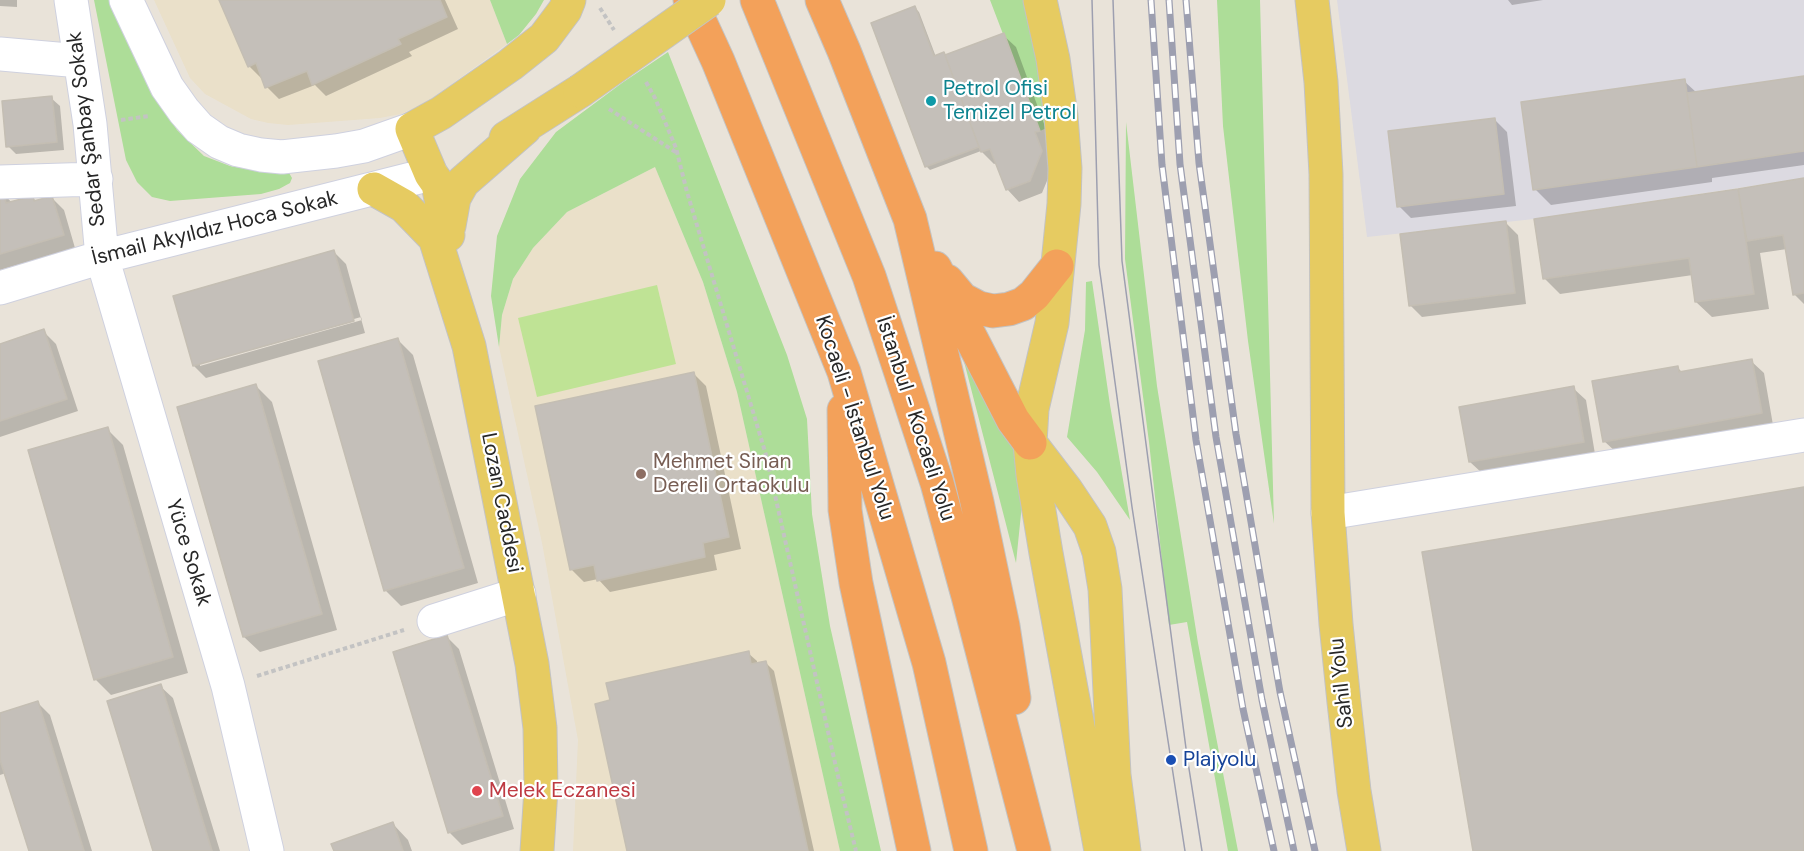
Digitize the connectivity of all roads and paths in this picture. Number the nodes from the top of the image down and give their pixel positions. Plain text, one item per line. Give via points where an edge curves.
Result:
1 (71, 0) edge
2 (126, 0) edge
3 (569, 0) edge
4 (595, 0) edge
5 (690, 0) edge
6 (709, 0) edge
7 (757, 0) edge
8 (822, 0) edge
9 (1040, 0) edge
10 (1312, 0) edge
11 (619, 39) dead end
12 (0, 54) edge
13 (80, 61) junction
14 (643, 78) dead end
15 (580, 91) junction
16 (184, 111) junction
17 (90, 124) junction
18 (525, 128) junction
19 (412, 129) junction
20 (677, 153) junction
21 (430, 174) junction
22 (96, 179) junction
23 (0, 182) edge
24 (374, 189) junction
25 (910, 219) junction
26 (441, 237) junction
27 (102, 257) junction
28 (1057, 266) junction
29 (0, 288) edge
30 (844, 372) junction
31 (1804, 435) edge
32 (1030, 443) junction
33 (1328, 513) junction
34 (519, 594) junction
35 (434, 621) joint
36 (228, 686) junction
37 (267, 851) edge
38 (537, 851) edge
39 (856, 851) edge
40 (914, 851) edge
41 (971, 851) edge
42 (1036, 851) edge
43 (1101, 851) edge
44 (1124, 851) edge
45 (1364, 851) edge

1 - 13 street, Sedar Şanbay Sokak
2 - 16 street via 162,78
3 - 19 main road via 544,38 441,113
4 - 11 path
5 - 30 highway, Kocaeli - İstanbul Yolu
6 - 15 main road, bridge
7 - 42 highway, İstanbul - Kocaeli Yolu via 869,276 912,406 937,483
8 - 25 highway
9 - 28 main road via 1053,59 1065,168
10 - 33 main road, Sahil Yolu via 1322,82 1326,174
12 - 13 street
13 - 17 street, Sedar Şanbay Sokak
14 - 20 path
15 - 18 main road
15 - 20 path
16 - 17 path
16 - 19 street via 219,142 238,150 282,157 364,146
17 - 22 street, Sedar Şanbay Sokak
18 - 21 main road via 480,154
18 - 26 main road via 463,182
19 - 21 main road
20 - 39 path via 766,455
21 - 24 street, İsmail Akyıldız Hoca Sokak
21 - 26 main road via 425,186 426,202
22 - 23 street
22 - 27 street, Sedar Şanbay Sokak
24 - 26 main road, Lozan Caddesi via 404,206
24 - 27 street, İsmail Akyıldız Hoca Sokak
25 - 28 highway via 951,287 979,308 1009,309 1023,304
25 - 32 highway via 1008,410
25 - 42 highway via 1000,615
26 - 34 main road, Lozan Caddesi via 469,346
27 - 29 street, İsmail Akyıldız Hoca Sokak
27 - 36 street, Yüce Sokak
28 - 32 main road via 1052,322 1032,409
30 - 40 highway via 845,510 856,583
30 - 41 highway, Kocaeli - İstanbul Yolu via 930,663
31 - 33 street
32 - 43 main road via 1046,553
32 - 44 main road via 1090,526 1099,552 1105,589 1114,775
33 - 45 main road, Sahil Yolu via 1340,669
34 - 35 street
34 - 38 main road, Lozan Caddesi via 540,728
35 - 36 path
36 - 37 street, Yüce Sokak

